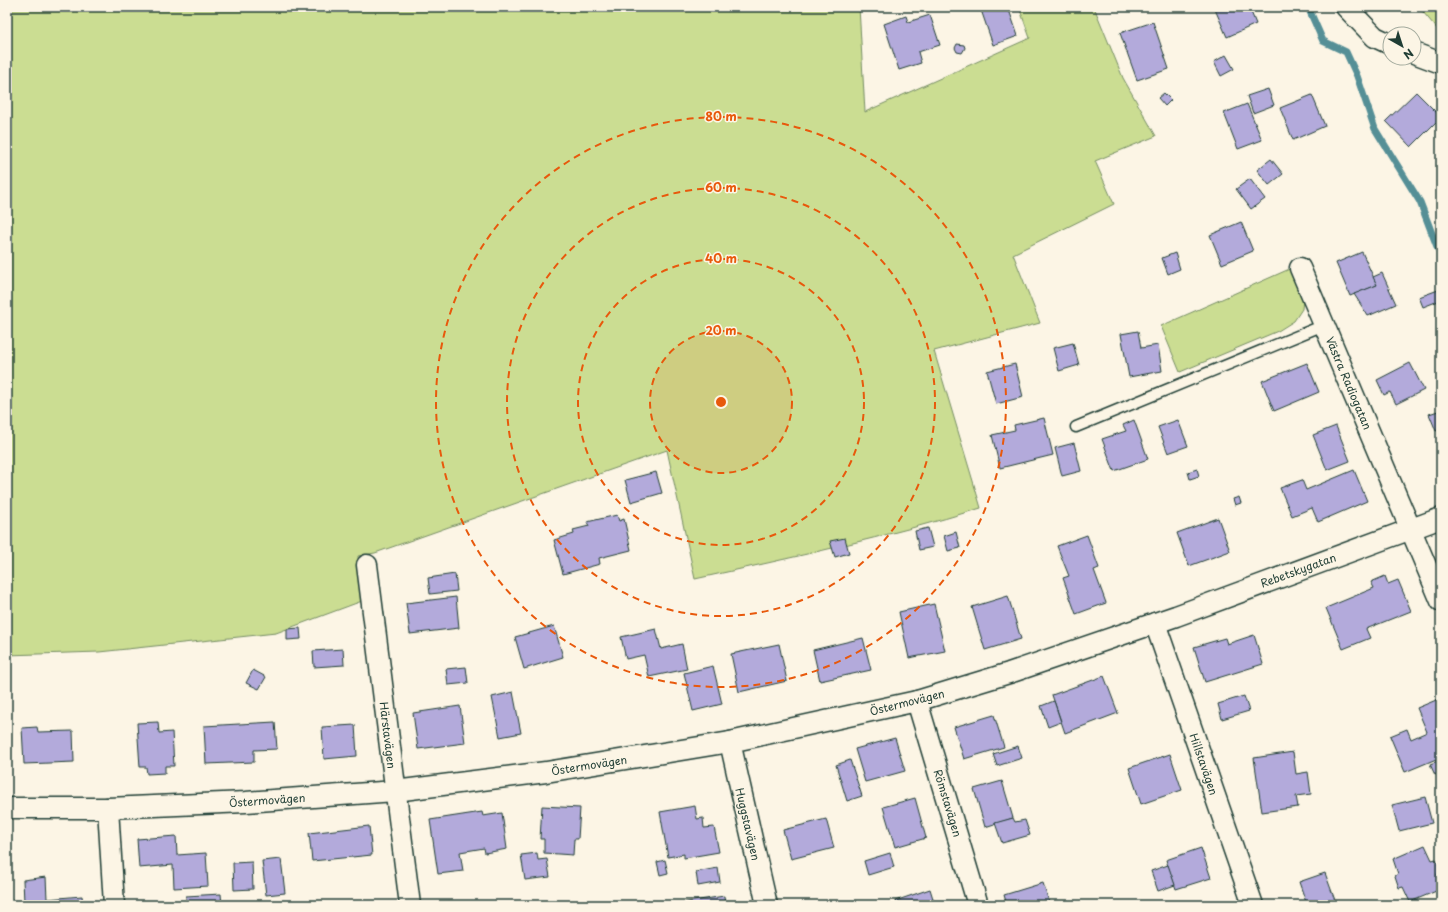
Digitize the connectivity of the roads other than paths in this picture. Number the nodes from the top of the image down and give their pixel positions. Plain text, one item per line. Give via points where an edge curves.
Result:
1 (1346, 7) edge
2 (1382, 40) edge
3 (1422, 56) edge
4 (1441, 63) edge
5 (1300, 268) dead end
6 (1324, 325) junction
7 (1076, 427) dead end
8 (1441, 518) edge
9 (1411, 528) junction
10 (367, 565) dead end
11 (1441, 601) edge
12 (1155, 623) junction
13 (917, 701) junction
14 (730, 742) junction
15 (395, 791) junction
16 (7, 808) edge
17 (108, 808) junction
18 (114, 905) edge
19 (410, 905) edge
20 (767, 905) edge
21 (978, 905) edge
22 (1254, 905) edge

1 - 2 street via 1375,37
3 - 4 street
5 - 6 street
6 - 7 lane, Västra Radiogatan
6 - 9 street, Västra Radiogatan
8 - 9 street, Rebetskygatan
9 - 11 street, Västra Radiogatan
9 - 12 street, Rebetskygatan
10 - 15 street, Härstavägen
12 - 13 street, Östermovägen via 1009,673
12 - 22 street, Hillstavägen
13 - 14 street, Östermovägen
13 - 21 street, Römstavägen
14 - 15 street, Östermovägen via 546,772
14 - 20 street, Huggstavägen
15 - 17 street, Östermovägen via 246,802
15 - 19 street, Härstavägen
16 - 17 street, Östermovägen
17 - 18 street

